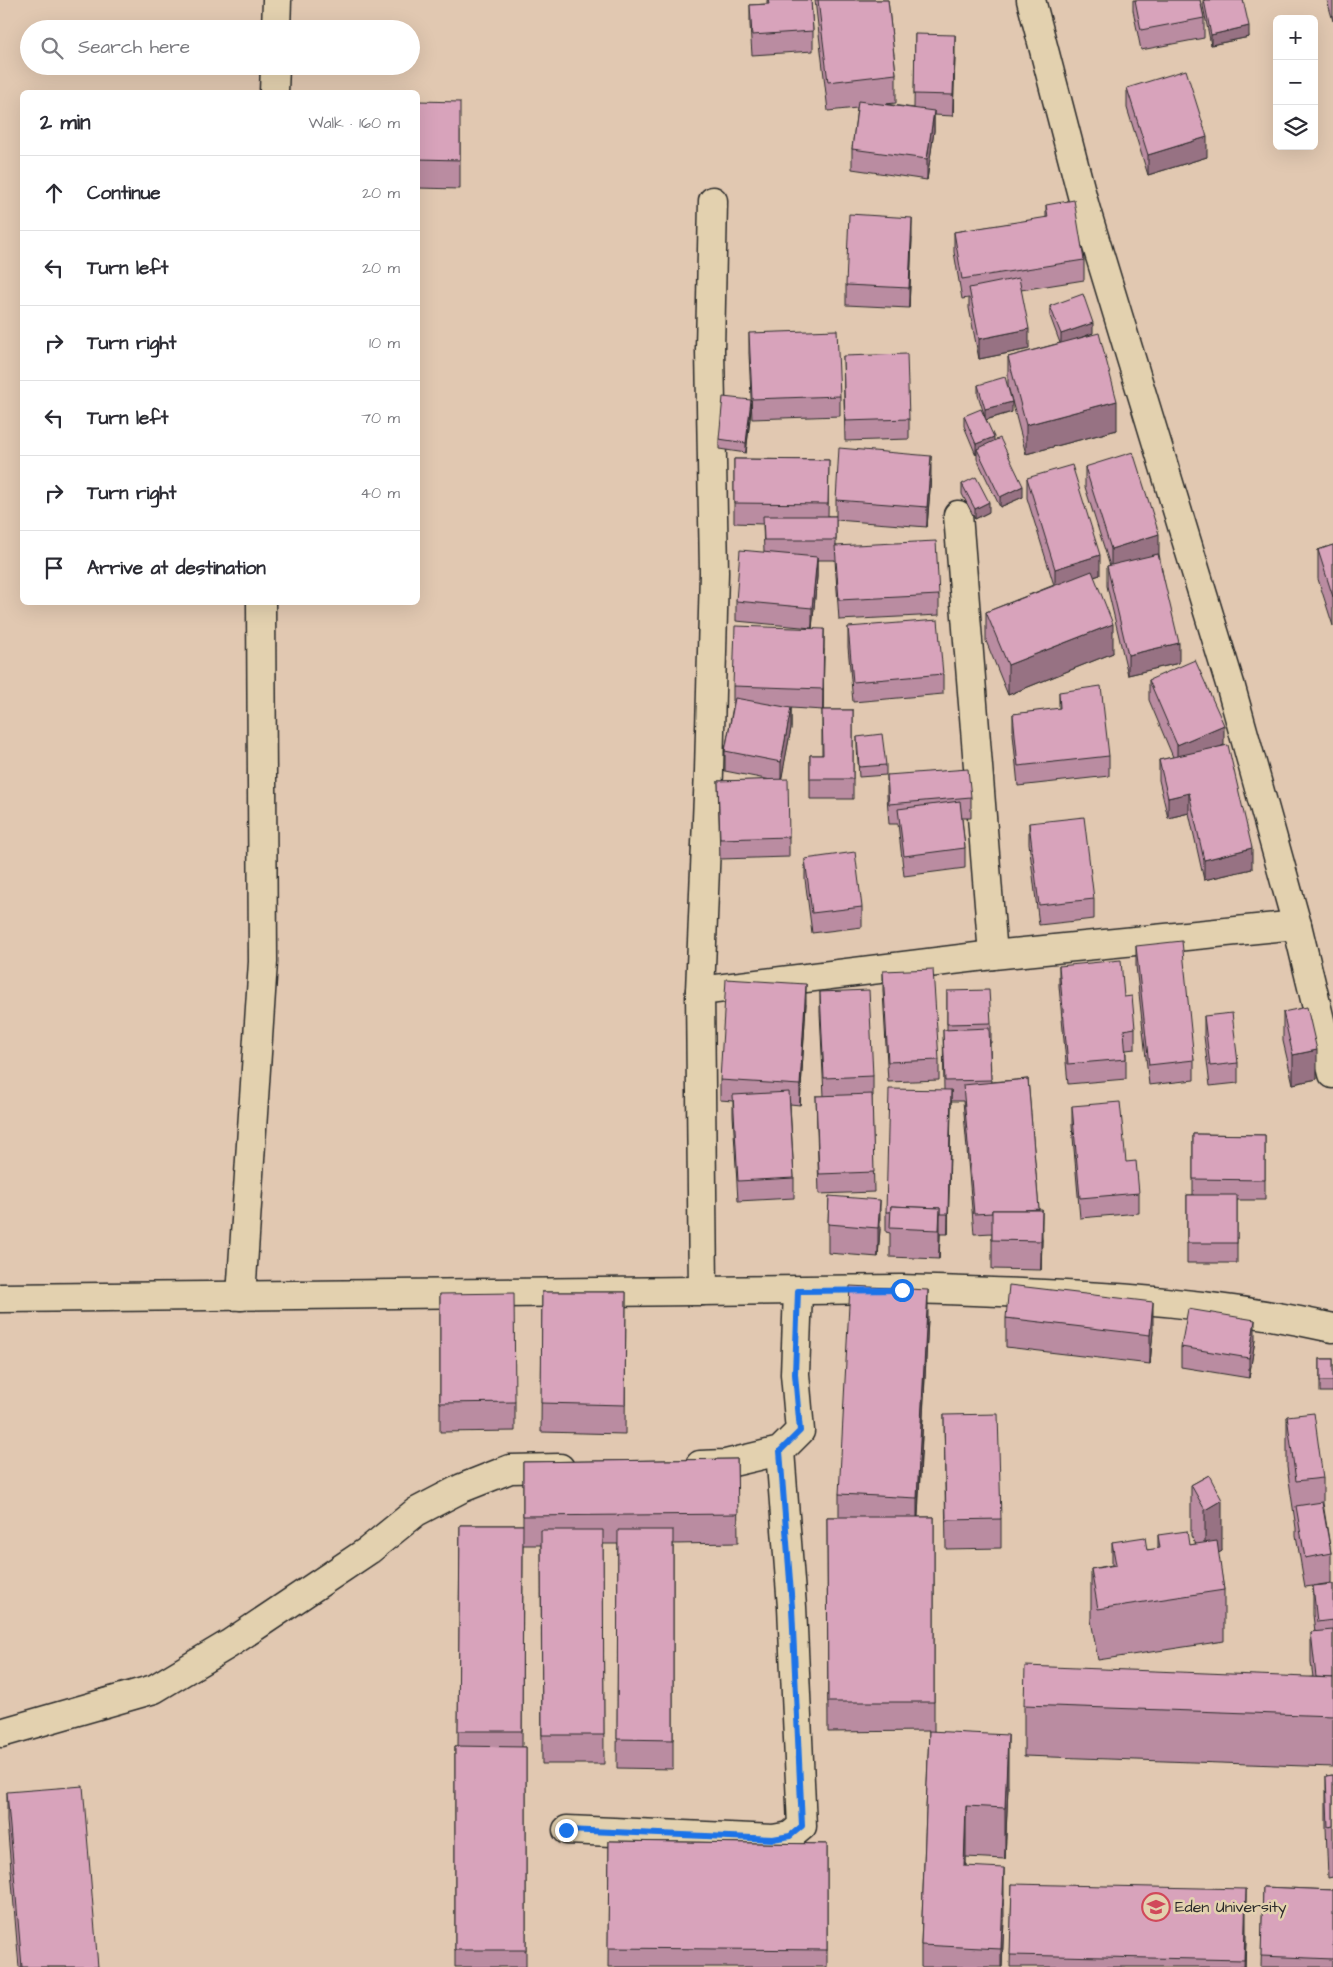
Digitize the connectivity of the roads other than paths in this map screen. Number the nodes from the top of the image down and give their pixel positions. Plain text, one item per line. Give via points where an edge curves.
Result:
1 (277, 0) edge
2 (1031, 0) edge
3 (276, 20) edge
4 (275, 75) edge
5 (274, 90) edge
6 (713, 201) dead end
7 (958, 514) dead end
8 (261, 605) edge
9 (1297, 925) junction
10 (993, 955) junction
11 (700, 991) junction
12 (1333, 1074) edge
13 (703, 1291) junction
14 (798, 1291) junction
15 (240, 1296) junction
16 (0, 1298) edge
17 (1333, 1328) edge
18 (780, 1451) junction
19 (676, 1465) edge
20 (588, 1467) edge
21 (1, 1734) edge
22 (566, 1830) dead end

1 - 3 street
2 - 9 street via 1085,207 1230,684
4 - 5 street
6 - 11 street via 710,350 714,572
7 - 10 street
8 - 15 street via 263,962
9 - 10 street
9 - 12 street
10 - 11 street
11 - 13 street
13 - 14 street
13 - 15 street
14 - 17 street via 1042,1293 1146,1299 1292,1319
14 - 18 street via 795,1374 800,1431
15 - 16 street
18 - 19 street via 725,1464
18 - 22 street via 792,1607 802,1826 790,1836 773,1839
20 - 21 street via 510,1469 462,1488 416,1512 369,1550 229,1644 154,1688

